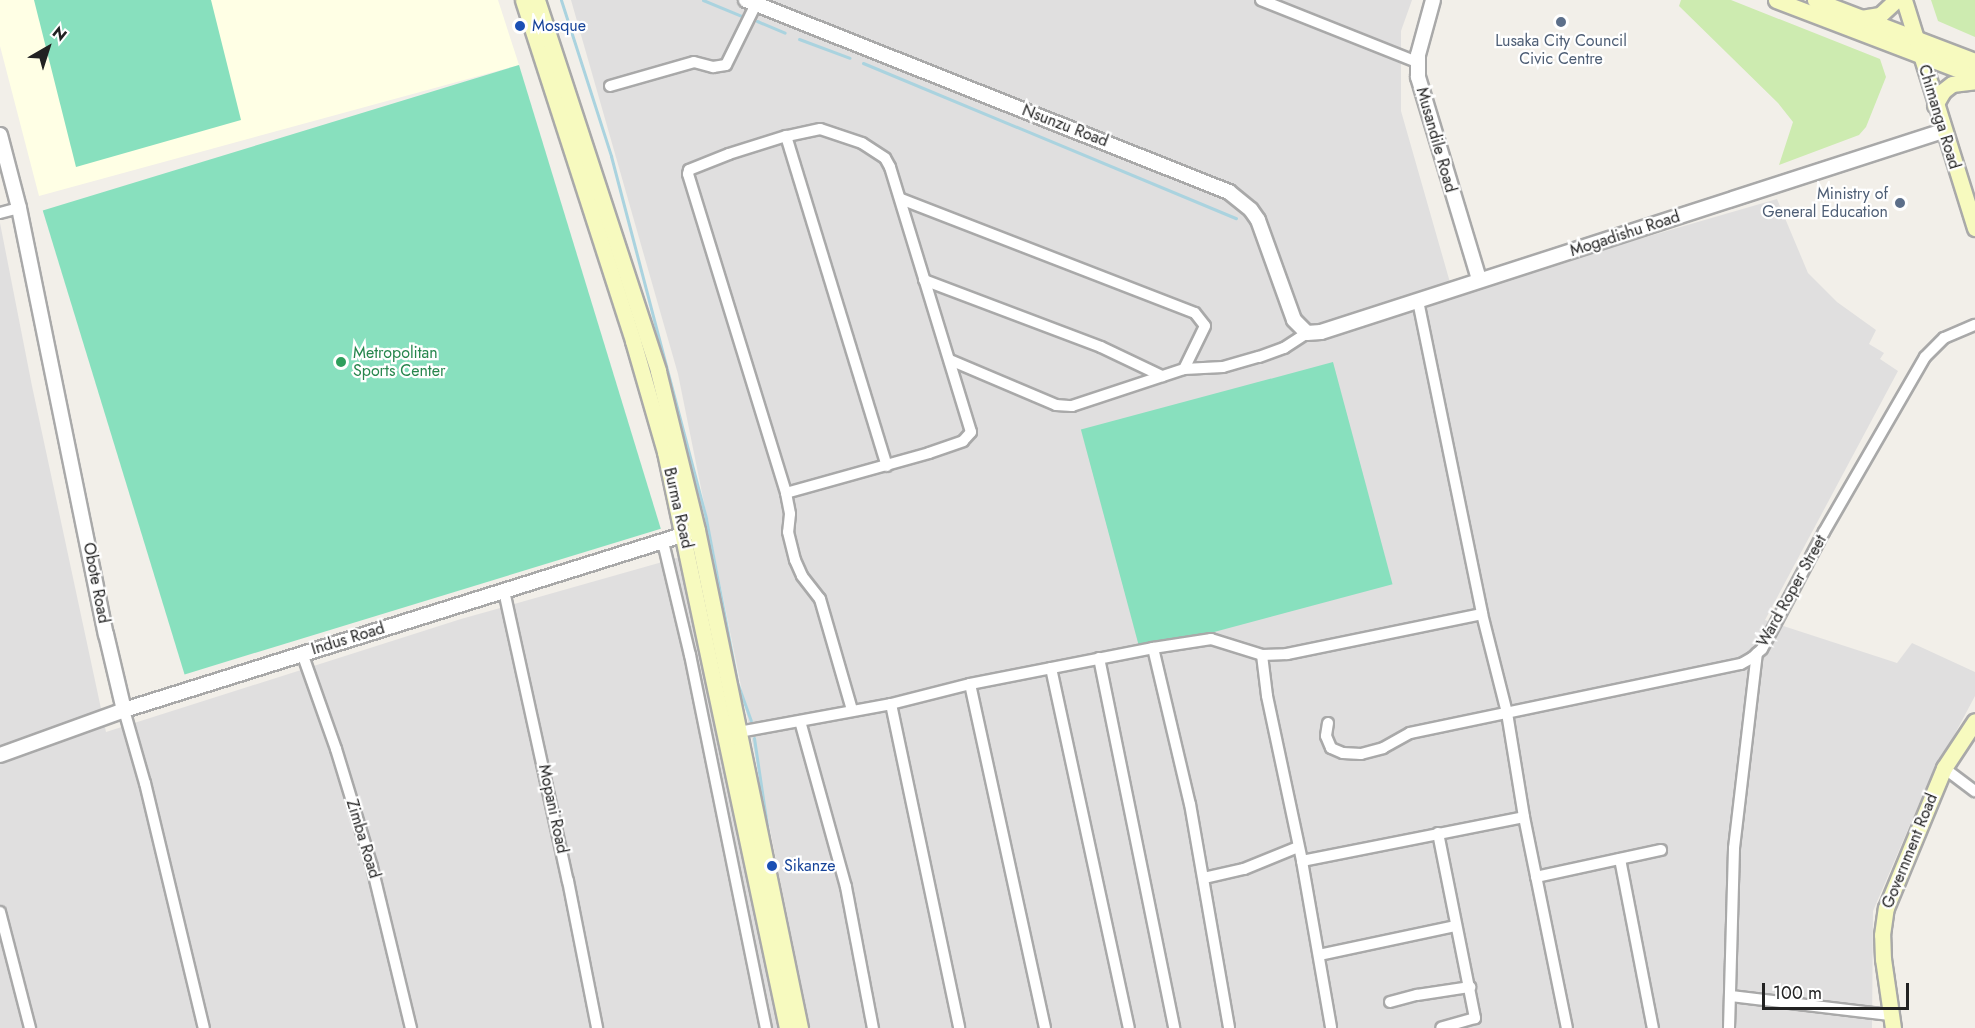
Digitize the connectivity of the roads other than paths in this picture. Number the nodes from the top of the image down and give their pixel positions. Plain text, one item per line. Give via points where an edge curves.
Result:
1 (524, 0) edge
2 (537, 0) edge
3 (1261, 0) edge
4 (1433, 0) edge
5 (1776, 0) edge
6 (1815, 0) edge
7 (1896, 0) edge
8 (1904, 0) edge
9 (751, 2) edge
10 (1861, 18) junction
11 (1918, 40) junction
12 (1920, 56) junction
13 (1975, 61) edge
14 (1417, 62) junction
15 (1975, 76) edge
16 (1975, 81) edge
17 (610, 86) dead end
18 (1935, 105) junction
19 (1943, 131) junction
20 (0, 135) edge
21 (786, 136) junction
22 (901, 200) junction
23 (19, 208) junction
24 (0, 213) edge
25 (1975, 228) edge
26 (1479, 279) junction
27 (924, 280) junction
28 (1418, 301) junction
29 (1975, 325) edge
30 (1307, 333) junction
31 (950, 360) junction
32 (1184, 369) junction
33 (1162, 376) junction
34 (887, 466) junction
35 (786, 493) junction
36 (691, 532) junction
37 (663, 542) junction
38 (504, 591) junction
39 (1482, 614) junction
40 (1153, 648) junction
41 (302, 653) junction
42 (1757, 653) junction
43 (1262, 655) junction
44 (1099, 658) junction
45 (1051, 668) junction
46 (970, 684) junction
47 (891, 704) junction
48 (124, 710) junction
49 (852, 710) junction
50 (1507, 713) junction
51 (801, 721) junction
52 (1975, 721) edge
53 (1328, 723) dead end
54 (739, 732) junction
55 (0, 755) edge
56 (1944, 768) junction
57 (1975, 791) edge
58 (1524, 817) junction
59 (1438, 833) junction
60 (1298, 847) junction
61 (1661, 850) dead end
62 (1620, 859) junction
63 (1302, 861) junction
64 (1204, 878) junction
65 (1536, 878) junction
66 (0, 912) edge
67 (1456, 926) junction
68 (1319, 955) junction
69 (1470, 987) junction
70 (1731, 996) junction
71 (1390, 1002) dead end
72 (1891, 1022) edge
73 (30, 1028) edge
74 (204, 1028) edge
75 (411, 1028) edge
76 (597, 1028) edge
77 (766, 1028) edge
78 (787, 1028) edge
79 (800, 1028) edge
80 (873, 1028) edge
81 (959, 1028) edge
82 (1045, 1028) edge
83 (1129, 1028) edge
84 (1174, 1028) edge
85 (1229, 1028) edge
86 (1331, 1028) edge
87 (1441, 1028) edge
88 (1567, 1028) edge
89 (1653, 1028) edge
90 (1729, 1028) edge

1 - 36 main road, Burma Road
2 - 36 main road, Burma Road via 658,371
3 - 14 street
4 - 14 street, Musandile Road
5 - 12 main road
6 - 10 main road
7 - 10 main road via 1880,15
8 - 11 main road, Chimanga Road
9 - 17 street via 726,66 694,62
9 - 30 street, Nsunzu Road via 1229,192 1258,220 1294,320
10 - 11 main road
11 - 12 main road, Chimanga Road
11 - 13 main road
12 - 15 main road
12 - 18 main road, Chimanga Road
14 - 26 street, Musandile Road via 1432,129
16 - 18 main road via 1952,84
18 - 19 main road, Chimanga Road
19 - 25 main road, Chimanga Road
19 - 26 street, Mogadishu Road
20 - 23 street, Obote Road
21 - 22 street via 820,129 869,147 885,158
21 - 34 street
21 - 35 street via 729,154 689,170 688,174
22 - 27 street
22 - 32 street via 1195,313 1205,326
23 - 24 street
23 - 48 street, Obote Road
26 - 28 street, Mogadishu Road
27 - 31 street
27 - 33 street via 1101,347
28 - 30 street, Mogadishu Road
28 - 39 street
29 - 42 street, Ward Roper Street via 1944,338 1925,357
30 - 32 street via 1284,348 1233,365
31 - 33 street via 1064,406 1083,404
31 - 34 street via 970,435 963,441
32 - 33 street
34 - 35 street
35 - 49 street via 788,532 795,560 820,599
36 - 37 street, Indus Road
36 - 54 main road, Burma Road
36 - 78 main road, Burma Road
37 - 38 street, Indus Road
37 - 77 street
38 - 41 street, Indus Road
38 - 76 street, Mopani Road
39 - 43 street via 1304,651
39 - 50 street
40 - 43 street via 1211,639
40 - 44 street
40 - 64 street
41 - 48 street, Indus Road
41 - 75 street, Zimba Road via 372,867
42 - 50 street, Ward Roper Street via 1741,664
42 - 70 street via 1734,848
43 - 60 street
44 - 45 street
44 - 84 street
45 - 46 street
45 - 83 street
46 - 47 street
46 - 82 street
47 - 49 street
47 - 81 street
48 - 55 street, Indus Road
48 - 74 street, Obote Road
49 - 51 street
50 - 53 street, Ward Roper Street via 1410,733 1383,748 1361,754 1331,748 1326,736
50 - 58 street
51 - 54 street
51 - 80 street via 846,887
52 - 56 main road, Government Road
54 - 79 main road, Burma Road
56 - 57 street
56 - 72 main road, Government Road via 1886,908 1882,935
58 - 59 street
58 - 65 street
59 - 63 street
59 - 67 street
60 - 63 street
60 - 64 street via 1235,872
61 - 62 street
62 - 65 street
62 - 89 street
63 - 68 street
64 - 85 street
65 - 88 street
66 - 73 street
67 - 68 street
67 - 69 street
68 - 86 street
69 - 71 street
69 - 87 street via 1475,1019
70 - 72 street
70 - 90 street

